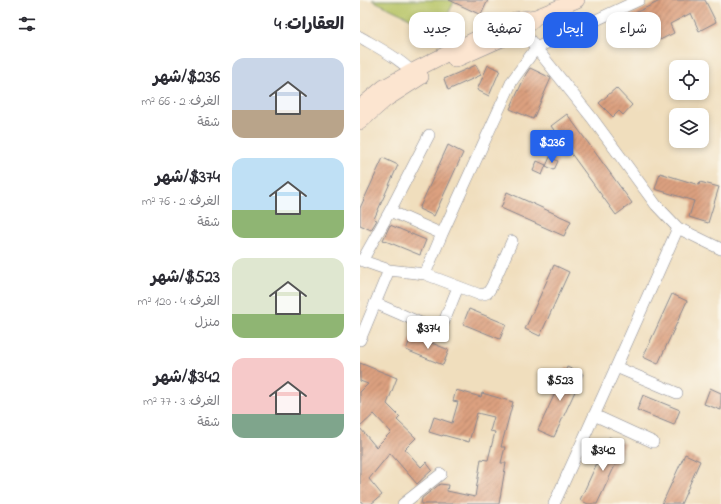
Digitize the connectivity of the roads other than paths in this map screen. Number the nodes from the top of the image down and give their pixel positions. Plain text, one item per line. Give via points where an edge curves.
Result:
1 (577, 0) edge
2 (639, 0) edge
3 (535, 17) edge
4 (360, 37) edge
5 (473, 41) edge
6 (536, 48) junction
7 (415, 75) junction
8 (360, 107) edge
9 (360, 122) edge
10 (429, 135) dead end
11 (390, 211) junction
12 (678, 228) junction
13 (442, 234) junction
14 (512, 241) dead end
15 (721, 249) edge
16 (361, 261) edge
17 (389, 270) junction
18 (425, 274) junction
19 (458, 287) junction
20 (376, 303) junction
21 (360, 340) edge
22 (616, 367) junction
23 (677, 393) dead end
24 (594, 415) junction
25 (653, 442) dead end
26 (441, 474) dead end
27 (404, 504) edge
28 (554, 504) edge

1 - 3 main road
2 - 6 street
4 - 7 street via 400,61
5 - 7 main road
6 - 12 street via 656,205
6 - 13 street via 512,81
7 - 8 main road via 409,73 384,87
7 - 9 main road
10 - 11 street
11 - 13 street
11 - 16 street
12 - 15 street
12 - 22 street
13 - 18 street
14 - 19 street via 488,293 478,294
16 - 17 street
17 - 18 street
17 - 20 street
18 - 19 street
19 - 20 street via 443,324 437,328
20 - 21 street
22 - 23 street
22 - 24 street
24 - 25 street
24 - 28 street
26 - 27 street

